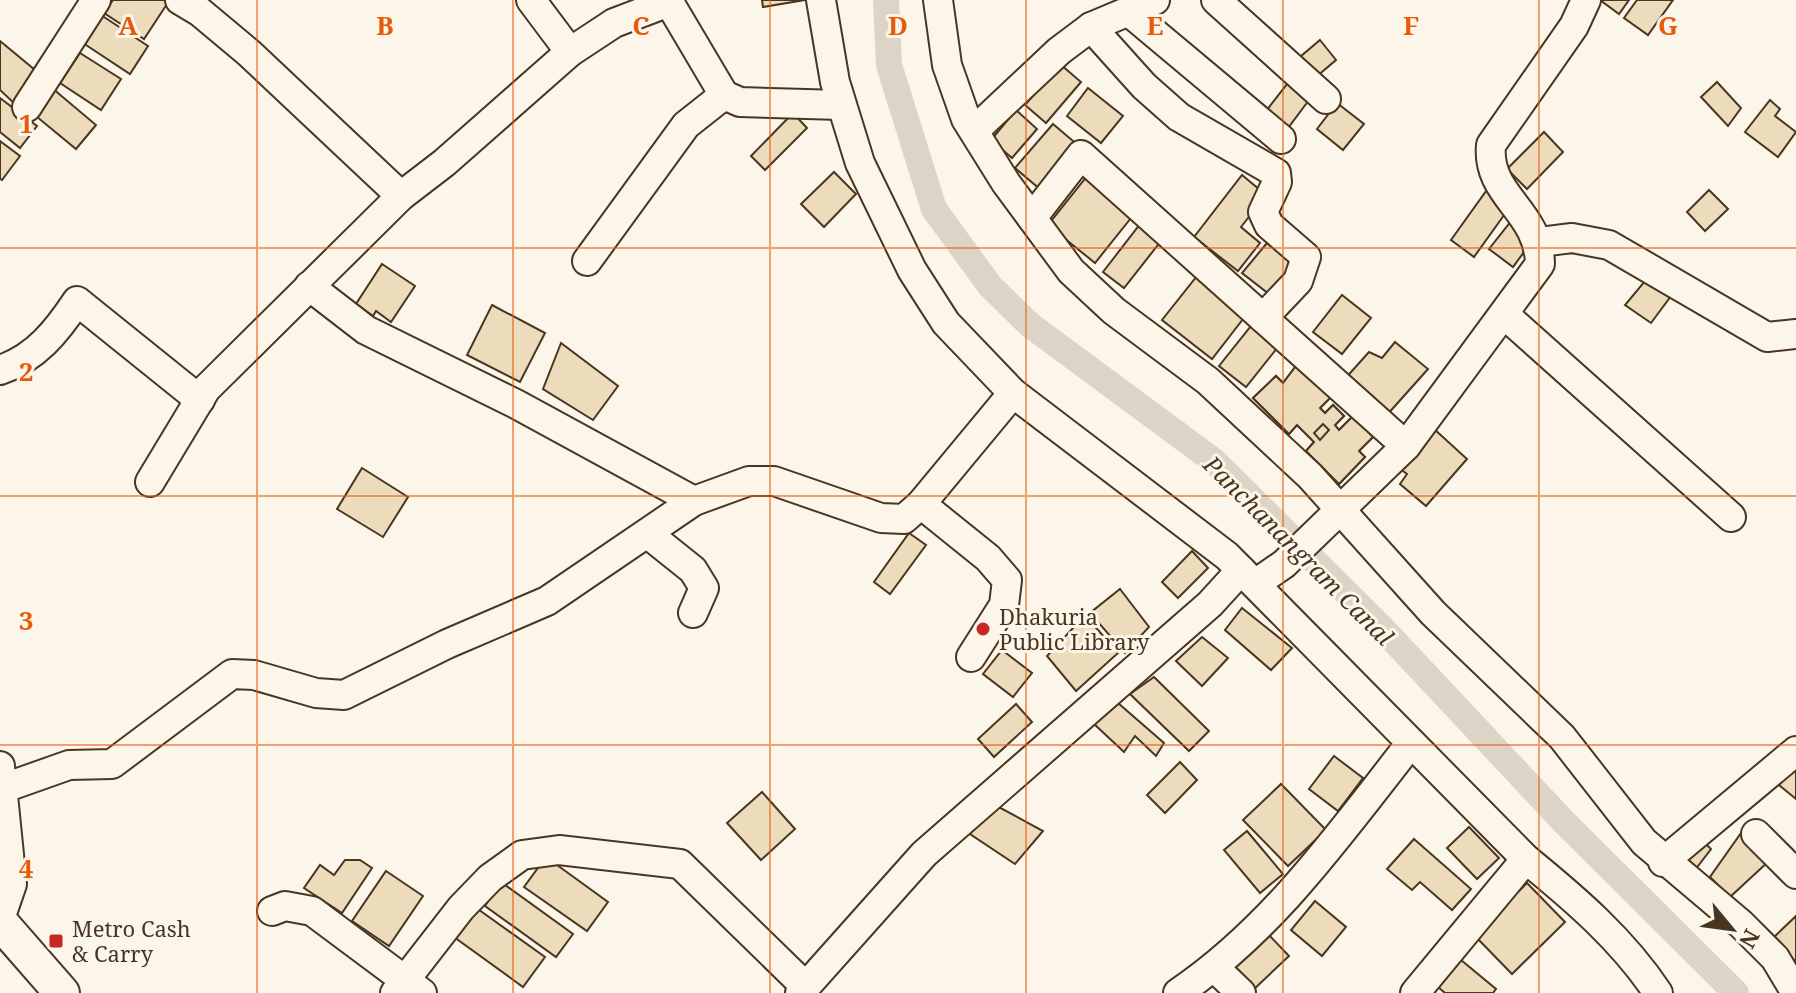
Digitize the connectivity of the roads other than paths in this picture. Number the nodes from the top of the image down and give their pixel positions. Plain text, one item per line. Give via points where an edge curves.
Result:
1 (96, 0) edge
2 (531, 0) edge
3 (821, 0) edge
4 (938, 0) edge
5 (1155, 0) edge
6 (1216, 0) edge
7 (1583, 2) edge
8 (196, 4) edge
9 (1128, 11) junction
10 (1091, 27) junction
11 (570, 52) junction
12 (724, 95) junction
13 (1326, 99) dead end
14 (841, 105) junction
15 (27, 107) dead end
16 (974, 131) junction
17 (1281, 139) dead end
18 (401, 196) junction
19 (1032, 218) junction
20 (1540, 242) junction
21 (587, 261) dead end
22 (309, 286) junction
23 (1505, 315) junction
24 (1263, 318) junction
25 (1796, 334) edge
26 (0, 370) edge
27 (1013, 393) junction
28 (200, 400) junction
29 (1406, 446) junction
30 (150, 482) dead end
31 (694, 501) junction
32 (921, 504) junction
33 (1731, 517) dead end
34 (1333, 519) junction
35 (648, 534) junction
36 (1248, 577) junction
37 (693, 613) dead end
38 (971, 657) dead end
39 (1411, 743) junction
40 (1796, 751) edge
41 (2, 777) edge
42 (1756, 834) dead end
43 (1526, 859) junction
44 (1663, 862) junction
45 (1796, 874) edge
46 (272, 911) dead end
47 (0, 921) edge
48 (1215, 968) junction
49 (407, 989) edge
50 (802, 990) edge
51 (62, 993) edge
52 (1178, 993) edge
53 (1241, 993) edge
54 (1415, 993) edge
55 (1658, 993) edge
56 (1796, 993) edge

1 - 15 street
2 - 11 street
3 - 14 street
4 - 16 street via 947,65
5 - 9 street
6 - 13 street
7 - 20 street via 1491,145 1489,164 1495,179
8 - 18 street
9 - 10 street
9 - 17 street
10 - 16 street
10 - 24 street via 1179,117 1276,173 1263,212 1269,225 1306,257 1298,281
11 - 12 street via 614,23 669,2
11 - 18 street
12 - 14 street via 740,102
12 - 21 street via 686,125
14 - 27 street via 860,163 912,270 946,323
16 - 19 street
18 - 22 street
19 - 24 street via 1081,155
19 - 34 street via 1090,290 1208,381
20 - 23 street via 1540,264
20 - 25 street via 1600,242 1756,332 1783,338
22 - 28 street
22 - 31 street via 366,330
23 - 29 street
23 - 33 street
24 - 29 street
26 - 28 street via 55,334 77,301
27 - 32 street
27 - 36 street
28 - 30 street
29 - 34 street
31 - 32 street via 749,481 774,481 881,518 904,519
31 - 35 street
32 - 38 street via 1007,580 1004,605
34 - 36 street via 1284,564
34 - 44 street via 1562,737
35 - 37 street via 693,570 704,588
35 - 41 street via 547,601 344,695 232,674 112,764 69,765
36 - 39 street
36 - 50 street via 1210,604 924,854
39 - 43 street
39 - 48 street via 1334,845
40 - 44 street
41 - 47 street via 12,884
42 - 45 street
43 - 54 street
43 - 55 street via 1638,962
44 - 56 street via 1758,941
46 - 49 street via 285,906 312,911
47 - 51 main road
48 - 52 street
48 - 53 street
49 - 50 street via 461,908 490,878 522,855 559,850 680,864

